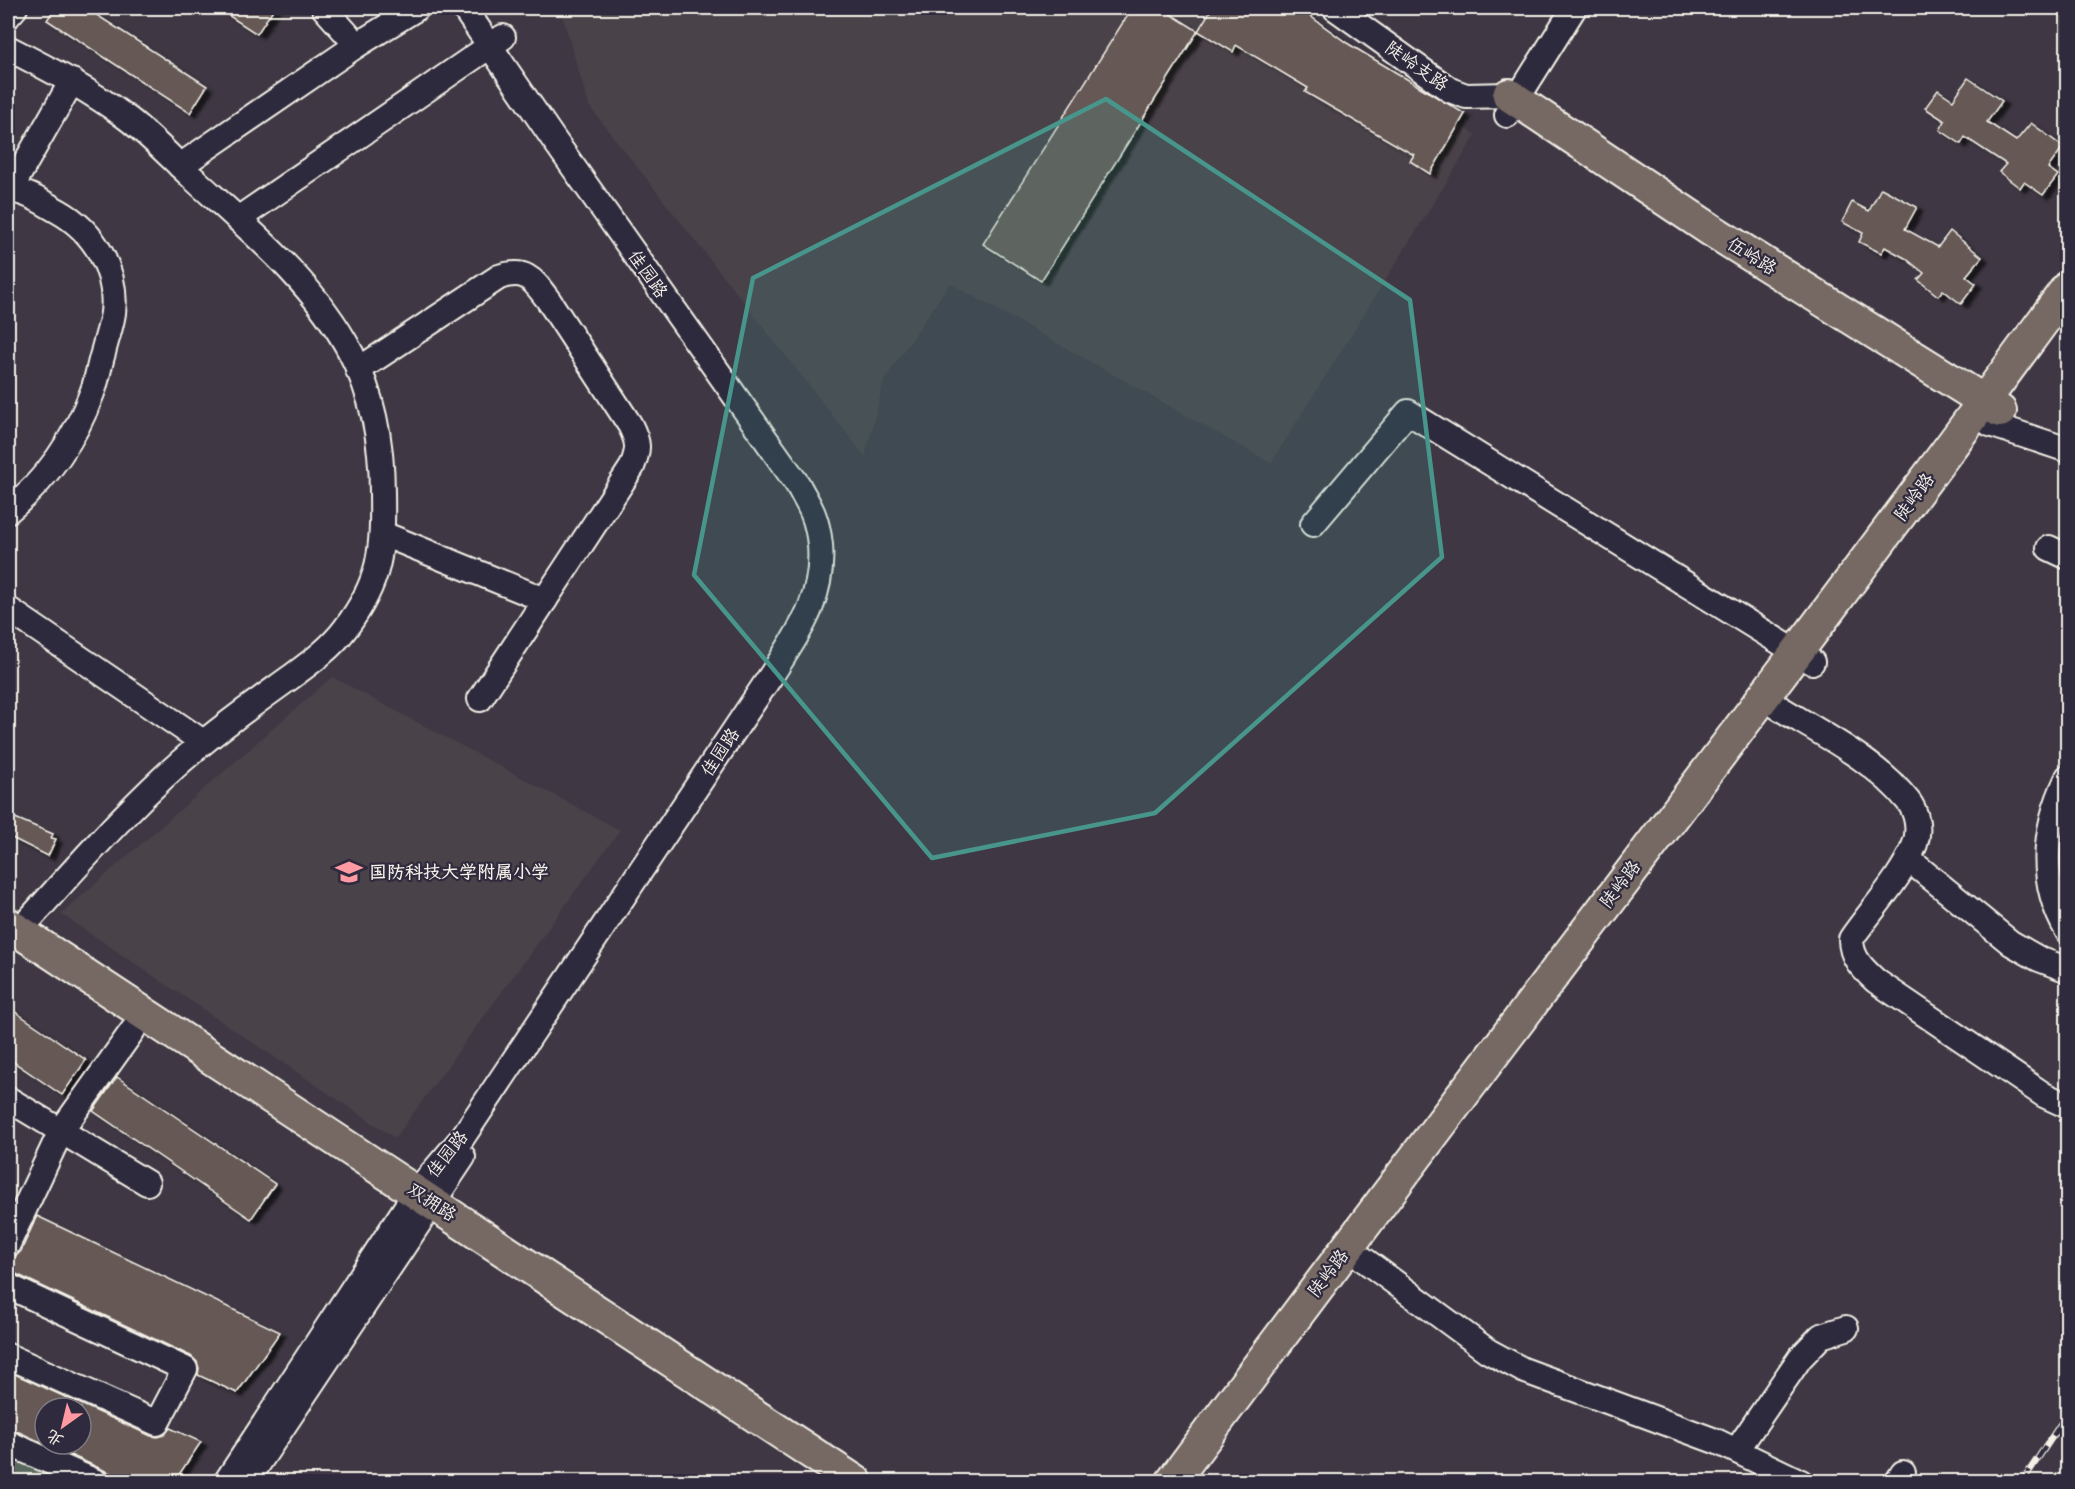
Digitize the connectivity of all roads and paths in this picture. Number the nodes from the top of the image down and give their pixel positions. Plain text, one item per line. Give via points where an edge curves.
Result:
1 (15, 8) edge
2 (324, 8) edge
3 (417, 8) edge
4 (464, 8) edge
5 (484, 8) edge
6 (1335, 8) edge
7 (1563, 8) edge
8 (1574, 8) edge
9 (8, 16) edge
10 (497, 41) junction
11 (357, 45) junction
12 (8, 48) edge
13 (72, 81) junction
14 (1508, 105) junction
15 (180, 166) junction
16 (9, 190) edge
17 (238, 219) junction
18 (2067, 287) edge
19 (2067, 320) edge
20 (358, 370) junction
21 (1987, 412) junction
22 (2067, 450) edge
23 (8, 511) edge
24 (1313, 524) dead end
25 (383, 534) junction
26 (545, 600) junction
27 (8, 609) edge
28 (1804, 657) junction
29 (480, 699) dead end
30 (1779, 707) junction
31 (203, 742) junction
32 (2067, 777) edge
33 (1908, 859) junction
34 (2067, 932) edge
35 (11, 934) edge
36 (2067, 970) edge
37 (133, 1030) junction
38 (8, 1099) edge
39 (2067, 1106) edge
40 (61, 1131) junction
41 (147, 1183) dead end
42 (418, 1206) junction
43 (8, 1244) edge
44 (1363, 1259) junction
45 (8, 1286) edge
46 (1846, 1328) dead end
47 (8, 1356) edge
48 (8, 1443) edge
49 (1737, 1450) junction
50 (96, 1482) edge
51 (226, 1482) edge
52 (246, 1482) edge
53 (818, 1482) edge
54 (856, 1482) edge
55 (1172, 1482) edge
56 (1197, 1482) edge
57 (1801, 1482) edge

1 - 9 street
2 - 11 street
3 - 11 street
4 - 10 street, 佳园路
5 - 10 street, 佳园路
6 - 14 street, 陡岭支路 via 1450,90
7 - 14 street
8 - 14 street
10 - 17 street
10 - 42 street, 佳园路 via 572,138 810,478 826,508 833,534 833,584 810,639
11 - 15 street
12 - 13 street
13 - 15 street via 130,120
13 - 16 street
14 - 21 main road, 伍岭路 via 1711,230
15 - 17 street
16 - 23 street via 32,196 75,220 100,251 112,283 113,313 93,392 76,427 48,471
17 - 20 street via 321,307 351,352
18 - 21 main road, 陡岭路
19 - 21 main road, 陡岭路
20 - 25 street via 378,431
20 - 26 street via 499,277 513,272 534,282 630,425 638,449 632,467
21 - 22 street
21 - 28 main road, 陡岭路
24 - 28 street via 1408,412
25 - 26 street
25 - 31 street via 377,572 363,603 343,632 317,657
26 - 29 street
27 - 31 street
28 - 30 main road, 陡岭路
28 - 55 main road, 陡岭路
30 - 33 street via 1868,762 1909,802 1918,821 1916,842
30 - 44 main road, 陡岭路
31 - 35 street via 120,819
32 - 34 street via 2051,820 2046,867 2058,916
33 - 36 street via 2012,943
33 - 39 street via 1851,939 1851,950 1876,981 2044,1095
35 - 37 main road, 双拥路
35 - 42 main road, 双拥路
37 - 40 street
37 - 42 main road, 双拥路
38 - 40 street
40 - 41 street
40 - 43 street
42 - 51 street, 佳园路
42 - 52 street, 佳园路
42 - 53 main road, 双拥路
42 - 54 main road, 双拥路
44 - 49 street via 1488,1350 1523,1370
44 - 56 main road, 陡岭路
45 - 47 street via 185,1369 158,1423
46 - 49 street via 1821,1336 1800,1358
48 - 50 street
49 - 57 street

